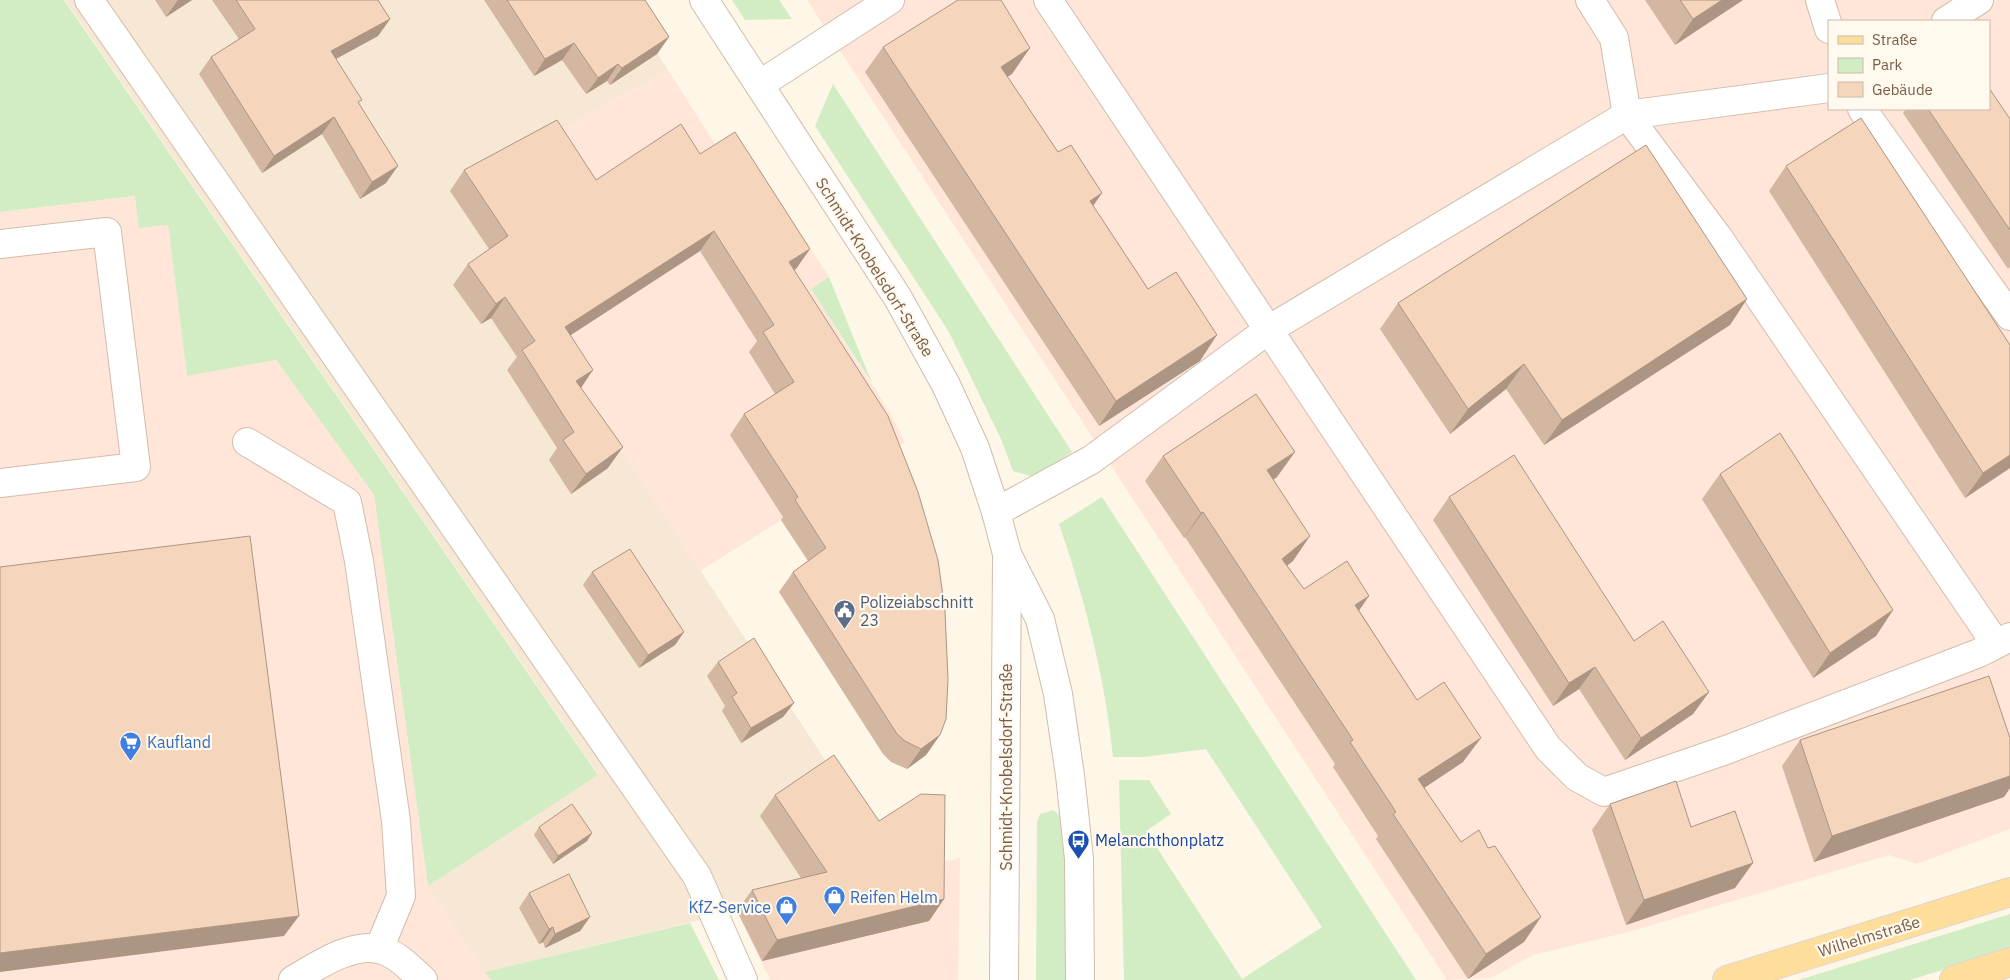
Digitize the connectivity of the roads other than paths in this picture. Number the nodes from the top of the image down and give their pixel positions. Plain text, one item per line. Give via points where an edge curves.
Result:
1 (89, 0) edge
2 (704, 0) edge
3 (890, 0) edge
4 (1048, 0) edge
5 (1590, 0) edge
6 (1820, 0) edge
7 (1979, 0) edge
8 (1948, 20) edge
9 (1828, 27) edge
10 (760, 85) junction
11 (1828, 88) edge
12 (1863, 110) edge
13 (1628, 115) junction
14 (0, 244) edge
15 (2010, 316) edge
16 (1268, 330) junction
17 (246, 442) dead end
18 (0, 483) edge
19 (996, 512) junction
20 (1007, 554) junction
21 (2003, 640) edge
22 (2010, 892) edge
23 (379, 949) junction
24 (2010, 962) edge
25 (293, 980) edge
26 (423, 980) edge
27 (742, 980) edge
28 (1004, 980) edge
29 (1080, 980) edge
30 (1727, 980) edge
31 (1954, 980) edge

1 - 27 street via 697,876
2 - 10 street, Schmidt-Knobelsdorf-Straße
3 - 10 street
4 - 16 street
5 - 13 street via 1614,38
6 - 9 street
7 - 8 street
10 - 19 street, Schmidt-Knobelsdorf-Straße via 893,290 922,341 975,448
11 - 13 street
12 - 15 street
13 - 16 street
13 - 21 street
14 - 18 street via 107,232 136,467
16 - 19 street via 1091,460
16 - 21 street via 1548,748 1577,777 1604,792 1726,750 1979,653
17 - 23 street via 347,502 359,561 396,822 401,896
19 - 20 street, Schmidt-Knobelsdorf-Straße
20 - 28 street, Schmidt-Knobelsdorf-Straße
20 - 29 street, Schmidt-Knobelsdorf-Straße via 1040,620 1059,704 1079,859
22 - 30 main road, Wilhelmstraße
23 - 25 street via 348,951
23 - 26 street via 406,964
24 - 31 main road

